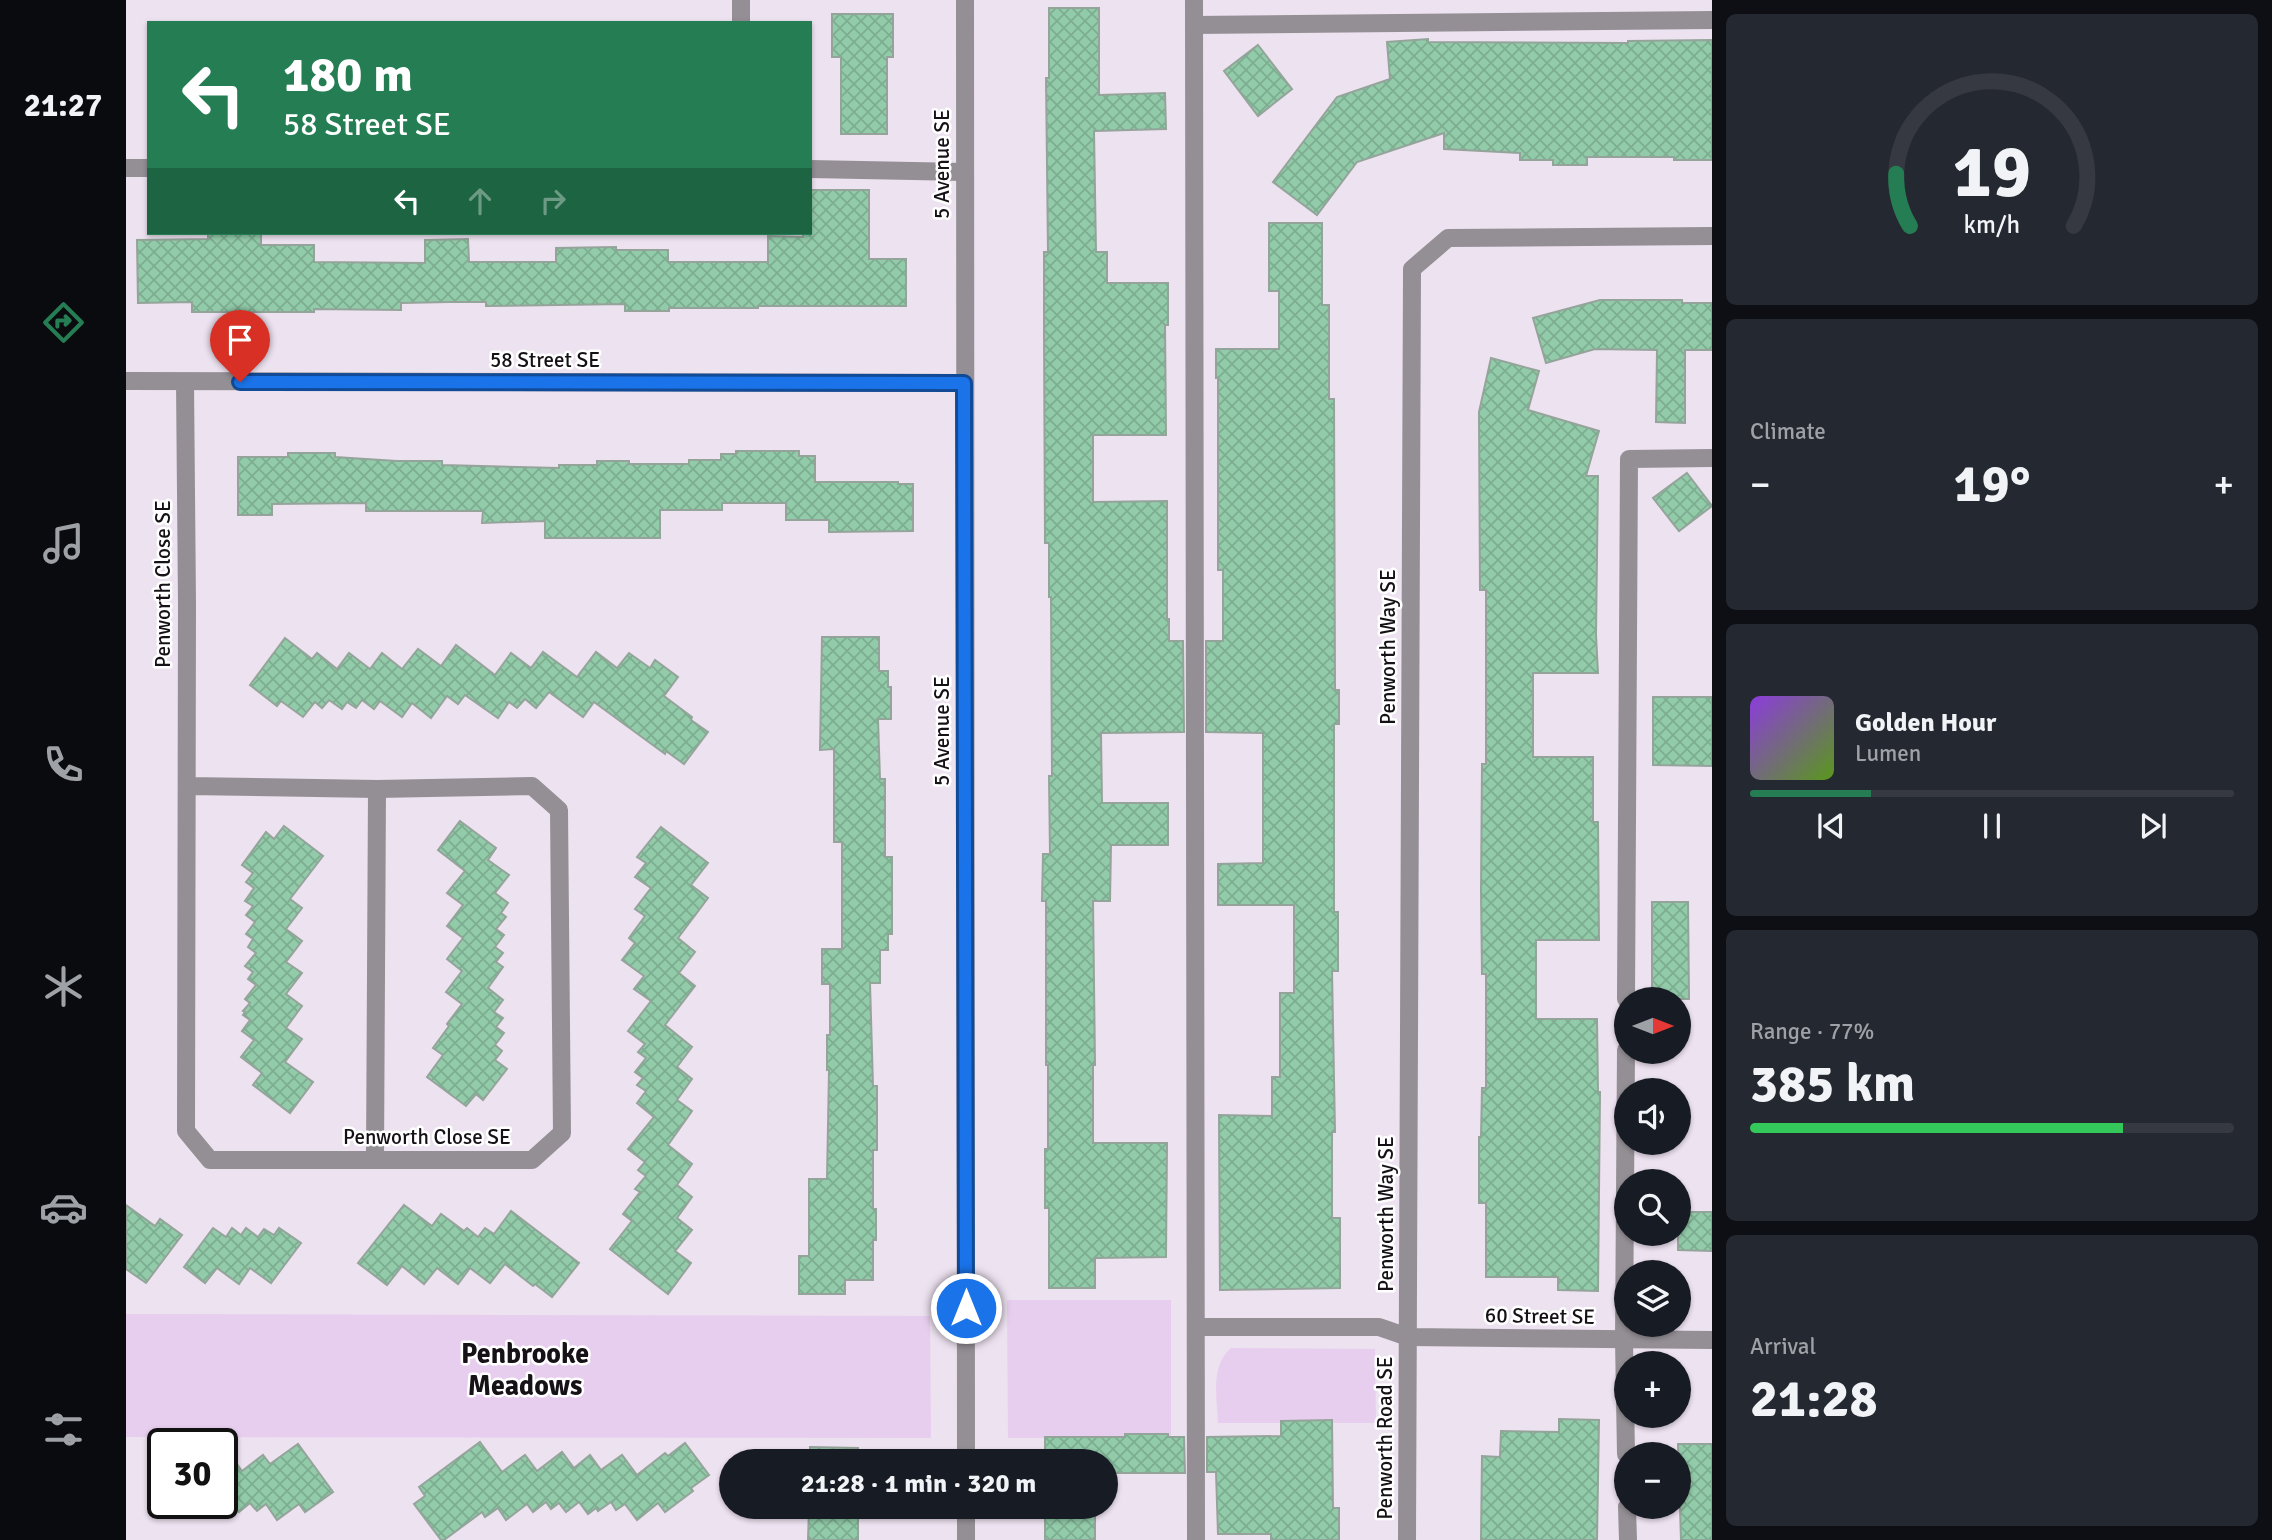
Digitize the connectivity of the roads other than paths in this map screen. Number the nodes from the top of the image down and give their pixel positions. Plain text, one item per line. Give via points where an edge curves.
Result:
1 (741, 0) edge
2 (965, 0) edge
3 (1194, 0) edge
4 (1712, 20) edge
5 (741, 21) edge
6 (1194, 24) junction
7 (126, 168) edge
8 (147, 168) edge
9 (812, 169) edge
10 (964, 172) junction
11 (1712, 236) edge
12 (126, 381) edge
13 (185, 382) junction
14 (964, 383) junction
15 (1712, 458) edge
16 (187, 786) junction
17 (377, 789) junction
18 (1626, 987) edge
19 (1626, 1064) edge
20 (375, 1159) junction
21 (1196, 1326) junction
22 (1408, 1337) junction
23 (1624, 1340) junction
24 (1712, 1340) edge
25 (1626, 1442) edge
26 (966, 1449) edge
27 (966, 1519) edge
28 (1627, 1519) edge
29 (966, 1540) edge
30 (1196, 1540) edge
31 (1408, 1540) edge
32 (1628, 1540) edge

1 - 5 street
2 - 10 street, 5 Avenue SE
3 - 6 street
4 - 6 street
6 - 21 street
7 - 8 street
9 - 10 street
10 - 14 street, 5 Avenue SE
11 - 22 street, Penworth Way SE via 1448,238 1412,269
12 - 13 street, 58 Street SE
13 - 14 street, 58 Street SE
13 - 16 street, Penworth Close SE
14 - 26 street, 5 Avenue SE
15 - 18 street via 1629,459
16 - 17 street, Penworth Close SE
16 - 20 street, Penworth Close SE via 186,1131 211,1160
17 - 20 street
17 - 20 street, Penworth Close SE via 533,786 559,810 562,1133 533,1160
19 - 23 street
21 - 22 street, 60 Street SE via 1379,1326
21 - 30 street
22 - 23 street, 60 Street SE
22 - 31 street, Penworth Road SE
23 - 24 street, 60 Street SE
23 - 25 street
27 - 29 street
28 - 32 street

